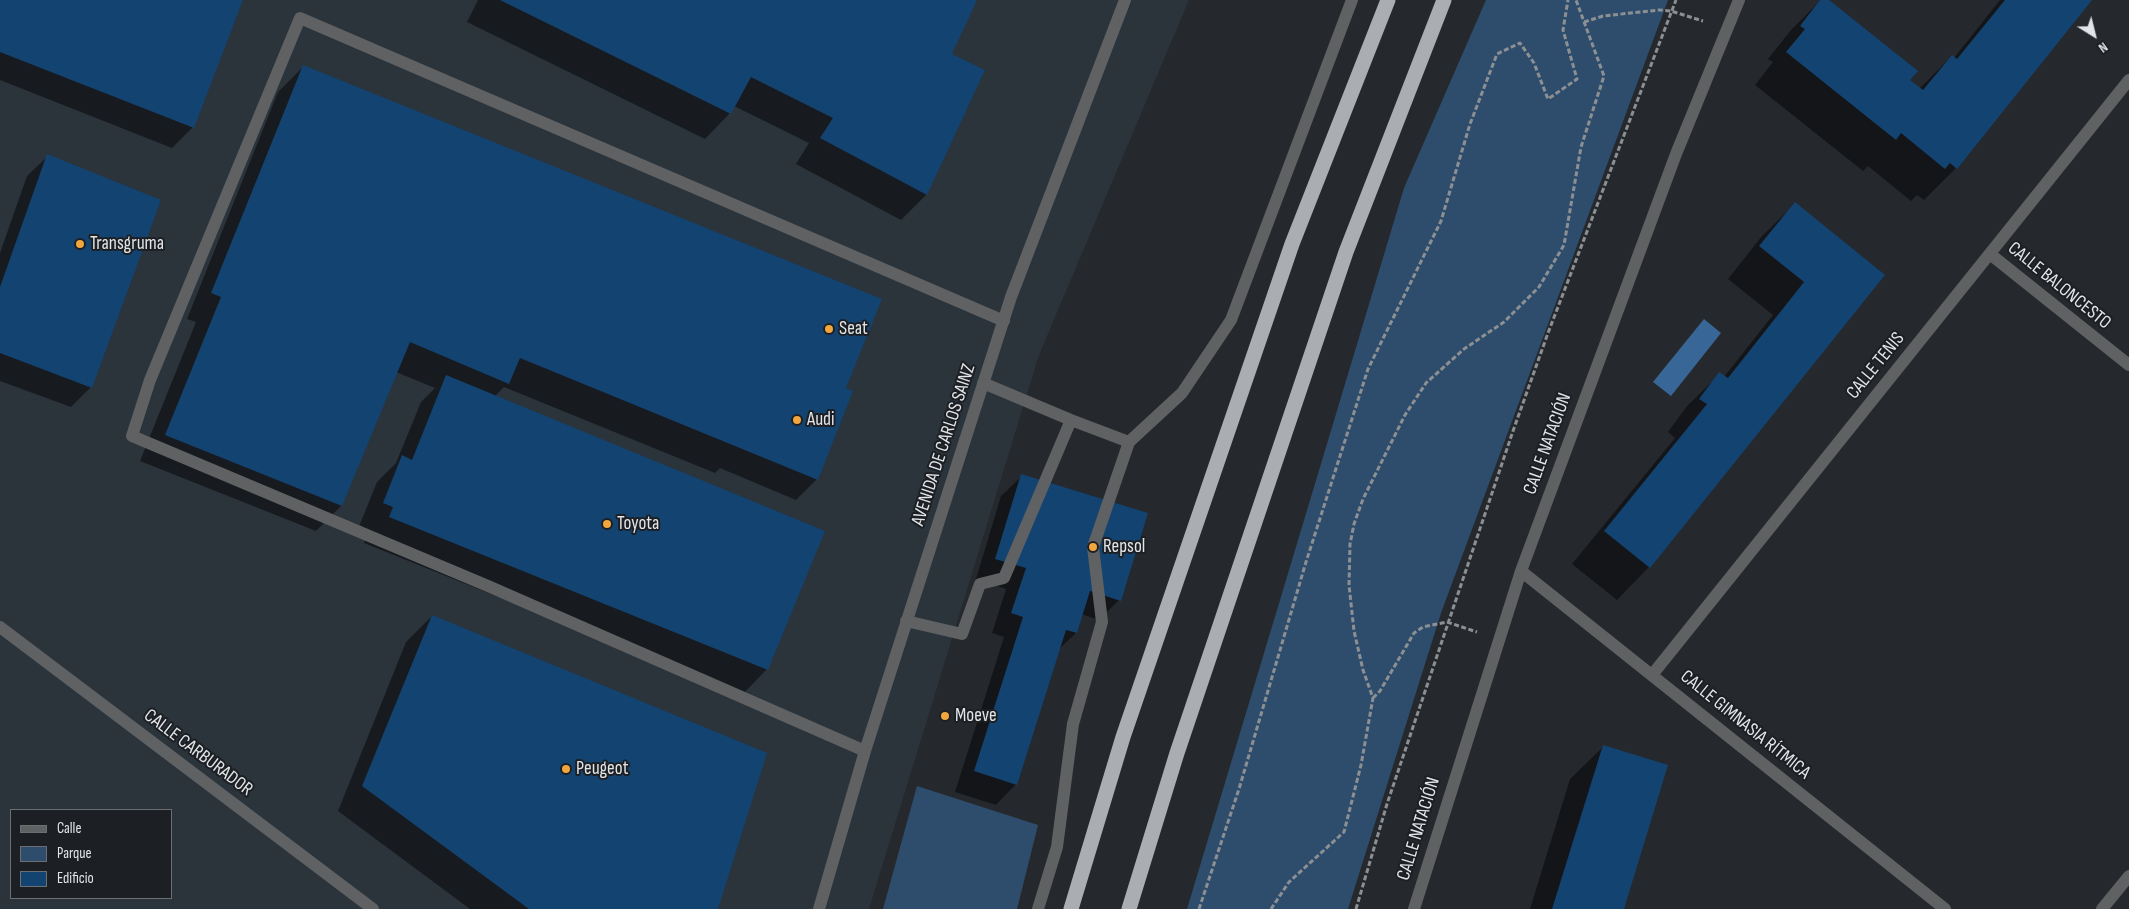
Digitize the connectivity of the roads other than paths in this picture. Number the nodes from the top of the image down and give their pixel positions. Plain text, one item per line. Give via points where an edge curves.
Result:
1 (1125, 0) edge
2 (1352, 0) edge
3 (1388, 0) edge
4 (1444, 0) edge
5 (1739, 0) edge
6 (2129, 80) edge
7 (1990, 254) junction
8 (1004, 321) junction
9 (2129, 365) edge
10 (983, 384) junction
11 (1071, 420) junction
12 (1129, 442) junction
13 (1521, 570) junction
14 (906, 622) junction
15 (0, 627) edge
16 (1652, 675) junction
17 (865, 751) junction
18 (2129, 876) edge
19 (372, 909) edge
20 (819, 909) edge
21 (1038, 909) edge
22 (1071, 909) edge
23 (1129, 909) edge
24 (1414, 909) edge
25 (1945, 909) edge
26 (2102, 909) edge

1 - 8 street, AVENIDA DE CARLOS SAINZ
2 - 12 street via 1231,320 1182,393
3 - 22 highway via 1292,244 1123,737
4 - 23 highway via 1346,252 1177,753
5 - 13 street, CALLE NATACIÓN via 1676,154
6 - 7 street, CALLE TENIS
7 - 9 street, CALLE BALONCESTO
7 - 16 street, CALLE TENIS
8 - 10 street, AVENIDA DE CARLOS SAINZ
8 - 17 street via 300,18 147,389 132,436 488,586
10 - 11 street
10 - 14 street, AVENIDA DE CARLOS SAINZ
11 - 12 street
11 - 14 street via 1004,578 980,584 962,634
12 - 21 street via 1093,547 1102,622 1073,724 1057,847
13 - 16 street, CALLE GIMNASIA RÍTMICA
13 - 24 street, CALLE NATACIÓN
14 - 17 street, AVENIDA DE CARLOS SAINZ
15 - 19 street, CALLE CARBURADOR
16 - 25 street, CALLE GIMNASIA RÍTMICA
17 - 20 street, AVENIDA DE CARLOS SAINZ
18 - 26 street

